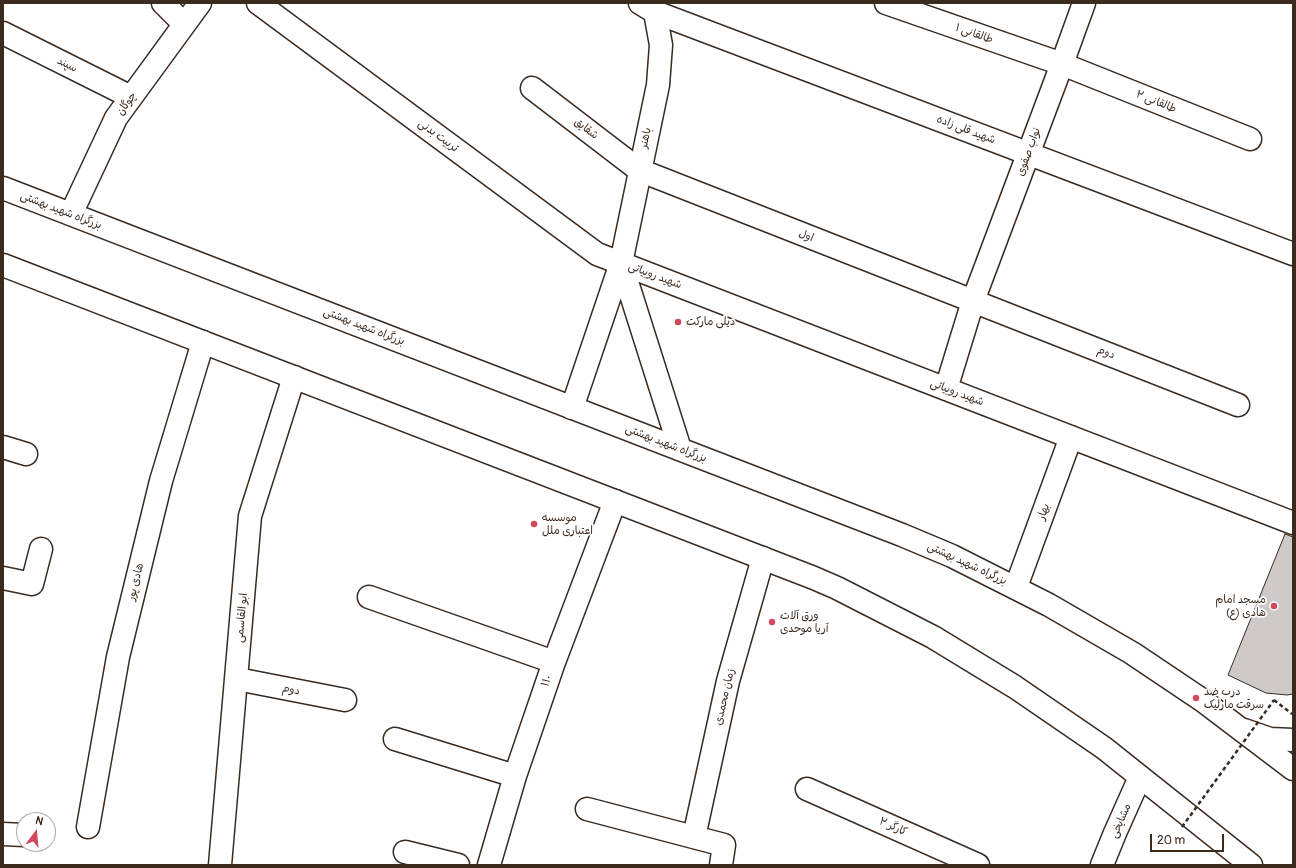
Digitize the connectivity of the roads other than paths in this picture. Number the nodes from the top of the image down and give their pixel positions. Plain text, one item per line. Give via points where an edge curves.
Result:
1 (163, 3) edge
2 (200, 3) edge
3 (258, 3) edge
4 (886, 3) edge
5 (1084, 3) edge
6 (648, 7) edge
7 (184, 24) junction
8 (3, 33) edge
9 (1062, 64) junction
10 (532, 88) dead end
11 (131, 97) junction
12 (1250, 139) dead end
13 (1029, 154) junction
14 (639, 170) junction
15 (6, 189) edge
16 (71, 214) junction
17 (1293, 254) edge
18 (621, 263) junction
19 (3, 265) edge
20 (3, 272) edge
21 (34, 277) junction
22 (973, 301) junction
23 (203, 342) junction
24 (294, 377) junction
25 (946, 389) junction
26 (1238, 405) dead end
27 (572, 408) junction
28 (1071, 437) junction
29 (3, 447) edge
30 (680, 449) junction
31 (26, 454) dead end
32 (615, 501) junction
33 (1293, 523) edge
34 (41, 549) dead end
35 (763, 558) junction
36 (3, 578) edge
37 (1016, 587) junction
38 (369, 597) dead end
39 (554, 662) junction
40 (237, 679) junction
41 (345, 700) dead end
42 (1237, 726) junction
43 (395, 739) dead end
44 (1293, 740) edge
45 (1293, 769) edge
46 (514, 776) junction
47 (1140, 777) junction
48 (807, 789) dead end
49 (587, 809) dead end
50 (88, 827) dead end
51 (3, 834) edge
52 (16, 835) edge
53 (694, 837) junction
54 (405, 852) dead end
55 (220, 865) edge
56 (458, 865) edge
57 (489, 865) edge
58 (721, 865) edge
59 (978, 865) edge
60 (1102, 865) edge
61 (1251, 865) edge

1 - 7 main road
2 - 7 main road, چوگان
3 - 18 main road, تربیت بدنی via 597,254
4 - 9 main road, طالقانی ۱
5 - 9 main road, نواب صفوی
6 - 13 main road, شهید قلی زاده
6 - 14 main road, باهنر via 661,45 658,84
7 - 11 main road, چوگان
8 - 11 main road, سپند
9 - 12 main road, طالقانی ۲
9 - 13 main road, نواب صفوی
10 - 14 main road, شقایق
11 - 16 main road, چوگان via 116,118
13 - 17 main road, شهید قلی زاده
13 - 22 main road, نواب صفوی
14 - 18 main road, باهنر
14 - 22 main road, اول
15 - 16 main road, بزرگراه شهید بهشتی
16 - 27 main road, بزرگراه شهید بهشتی
18 - 25 main road, شهید روبیاتی
18 - 27 main road, باهنر
18 - 30 main road, باهنر
19 - 21 main road
20 - 21 main road
21 - 23 main road
22 - 25 main road, نواب صفوی
22 - 26 main road, دوم
23 - 24 main road
23 - 50 main road, هادی پور via 161,481 118,657
24 - 32 main road
24 - 40 main road, ابو القاسمی via 250,516
25 - 28 main road, شهید روبیاتی
27 - 30 main road, بزرگراه شهید بهشتی
28 - 33 main road, شهید روبیاتی
28 - 37 main road, بهار
29 - 31 main road
30 - 37 main road, بزرگراه شهید بهشتی via 919,542
32 - 35 main road
32 - 39 main road, ۱۱۰
34 - 36 main road via 32,584
35 - 47 main road via 836,588 954,649 1060,717
35 - 53 main road, زمان محمدی via 728,681
37 - 42 main road, بزرگراه شهید بهشتی via 1132,653
38 - 39 main road
39 - 46 main road, ۱۱۰
40 - 41 main road, دوم
40 - 55 main road, ابو القاسمی
42 - 44 main road via 1263,738
42 - 45 main road, بزرگراه شهید بهشتی
43 - 46 main road
46 - 57 main road, ۱۱۰
47 - 60 main road, مشایخی
47 - 61 main road
48 - 59 main road, کارگر ۲
49 - 53 main road
51 - 52 main road
53 - 58 main road via 724,845
54 - 56 main road

